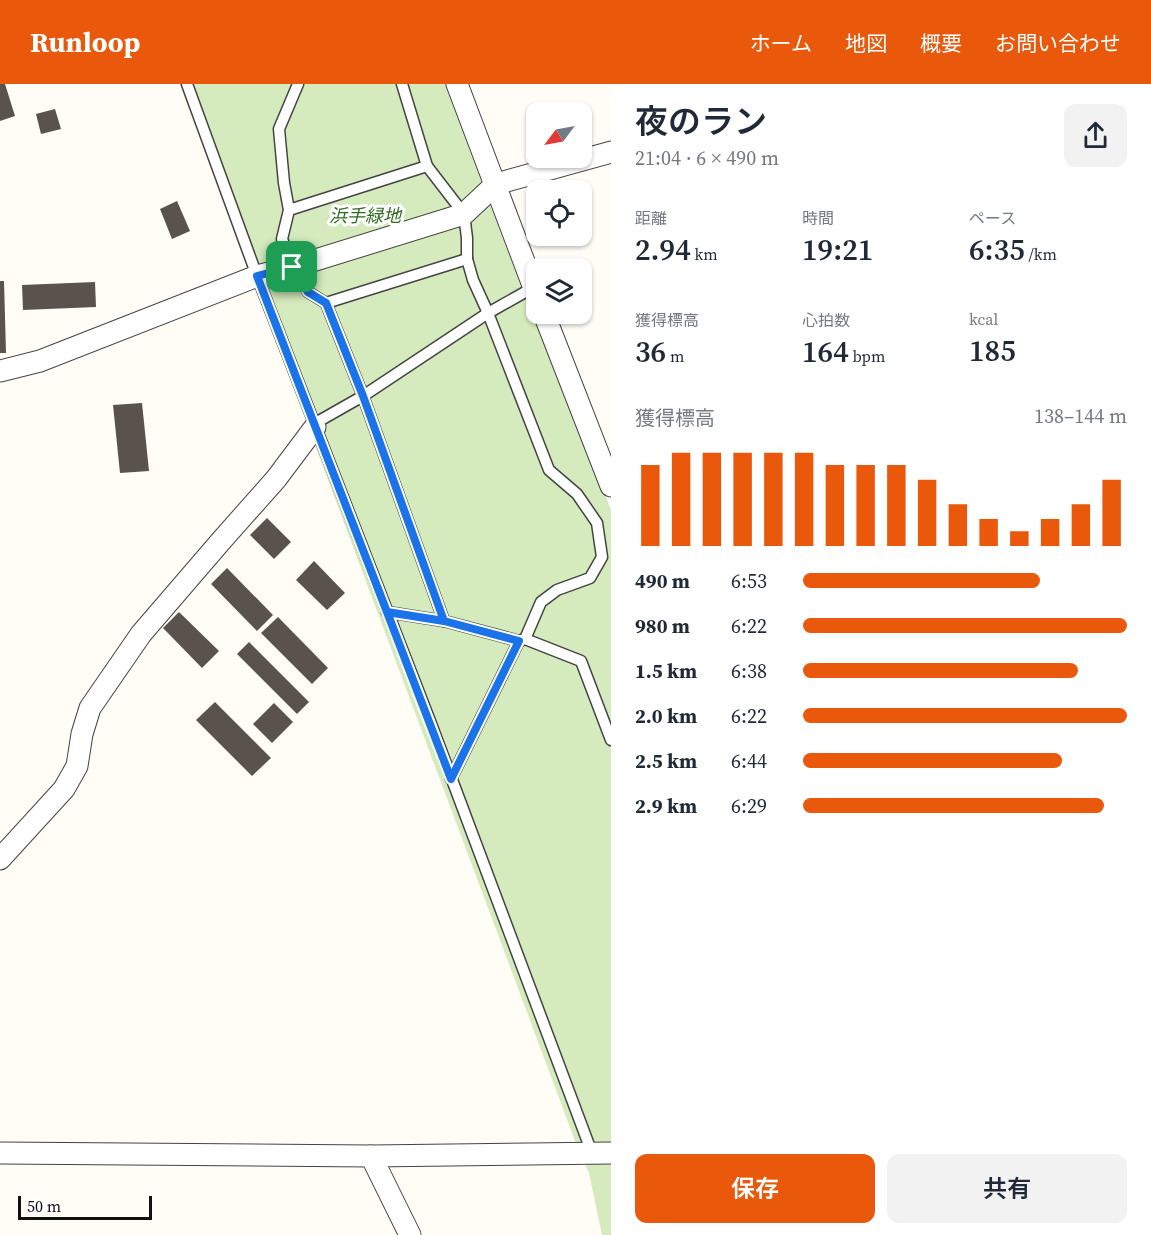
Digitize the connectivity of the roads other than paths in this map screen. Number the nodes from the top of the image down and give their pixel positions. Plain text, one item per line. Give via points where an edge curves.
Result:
1 (187, 84) edge
2 (298, 84) edge
3 (402, 84) edge
4 (458, 84) edge
5 (611, 152) edge
6 (427, 166) junction
7 (496, 184) junction
8 (289, 210) junction
9 (464, 214) junction
10 (466, 259) junction
11 (526, 266) edge
12 (292, 267) junction
13 (257, 276) junction
14 (526, 292) edge
15 (326, 303) junction
16 (488, 313) junction
17 (548, 324) edge
18 (0, 371) edge
19 (363, 396) junction
20 (315, 426) junction
21 (605, 451) edge
22 (611, 486) edge
23 (387, 612) junction
24 (444, 621) junction
25 (522, 640) junction
26 (611, 740) edge
27 (451, 779) junction
28 (0, 859) edge
29 (0, 1153) edge
30 (601, 1153) edge
31 (370, 1156) junction
32 (410, 1235) edge

1 - 13 lane
2 - 8 lane via 279,129
3 - 6 lane
4 - 7 street
5 - 7 street
6 - 8 lane
6 - 9 lane
7 - 9 street
7 - 11 street
8 - 12 lane via 282,239
9 - 10 lane
9 - 12 street
10 - 15 lane
10 - 16 lane
12 - 13 street
12 - 15 lane via 308,292
13 - 18 street via 40,361
13 - 20 lane
14 - 16 lane
15 - 19 lane
16 - 19 lane
16 - 25 lane via 549,470 577,494 597,523 602,557 590,578 557,590 541,602
17 - 21 street
19 - 20 lane
19 - 24 lane
20 - 23 lane
20 - 28 street via 276,479 141,634 90,708 77,766 64,789
21 - 22 street
23 - 24 lane
23 - 27 lane
24 - 25 lane
25 - 26 lane via 580,661
25 - 27 lane
27 - 30 lane
29 - 31 street
30 - 31 street
31 - 32 street

